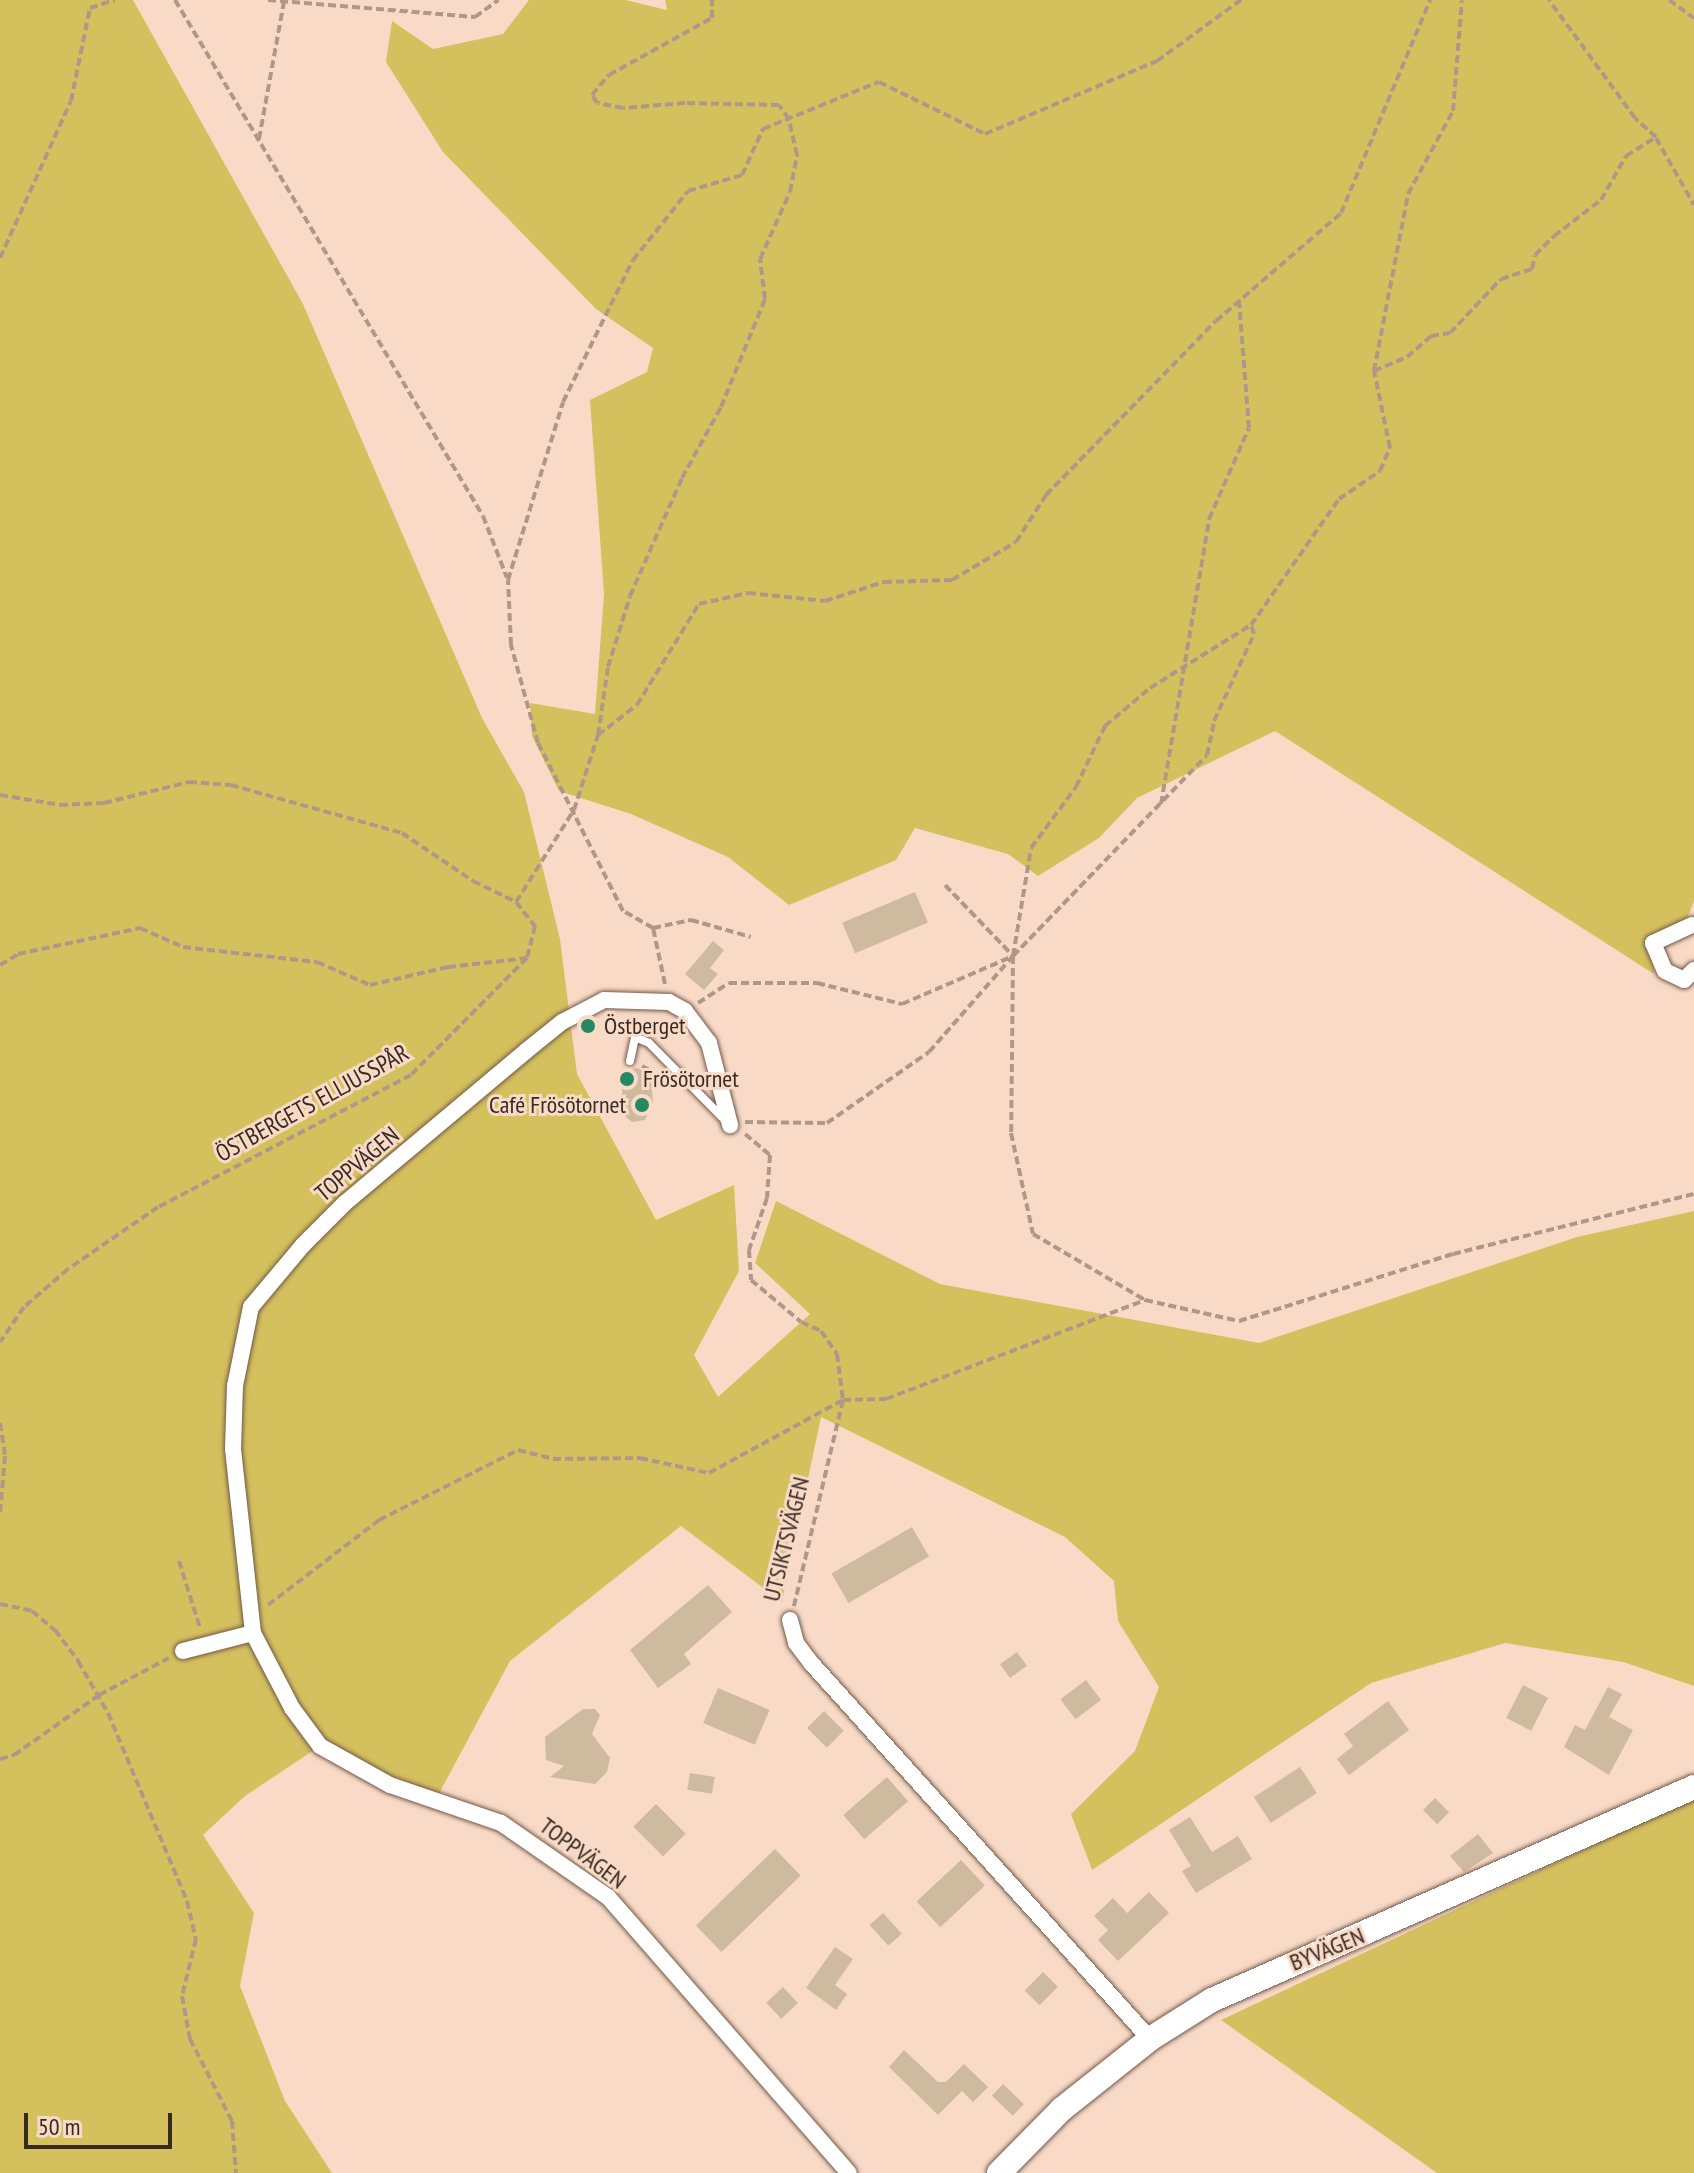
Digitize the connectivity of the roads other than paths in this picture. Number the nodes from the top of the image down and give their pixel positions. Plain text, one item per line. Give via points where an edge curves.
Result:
1 (1693, 927) edge
2 (1694, 970) edge
3 (630, 1061) road end
4 (730, 1125) joint
5 (790, 1620) road end
6 (252, 1626) junction
7 (183, 1651) road end
8 (1694, 1787) edge
9 (1150, 2039) junction
10 (849, 2173) edge
11 (999, 2173) edge

1 - 2 street via 1653,943 1665,971 1684,980
3 - 4 lane via 635,1037 649,1043
4 - 6 street, TOPPVÄGEN via 709,1043 685,1011 669,1002 604,1000 562,1022 345,1203 251,1307 235,1386 233,1449
5 - 9 street, UTSIKTSVÄGEN via 796,1643 812,1664
6 - 7 street
6 - 10 street, TOPPVÄGEN via 292,1708 320,1746 390,1785 501,1823 608,1897
8 - 9 street, BYVÄGEN via 1235,1987
9 - 11 street, BYVÄGEN via 1062,2109

